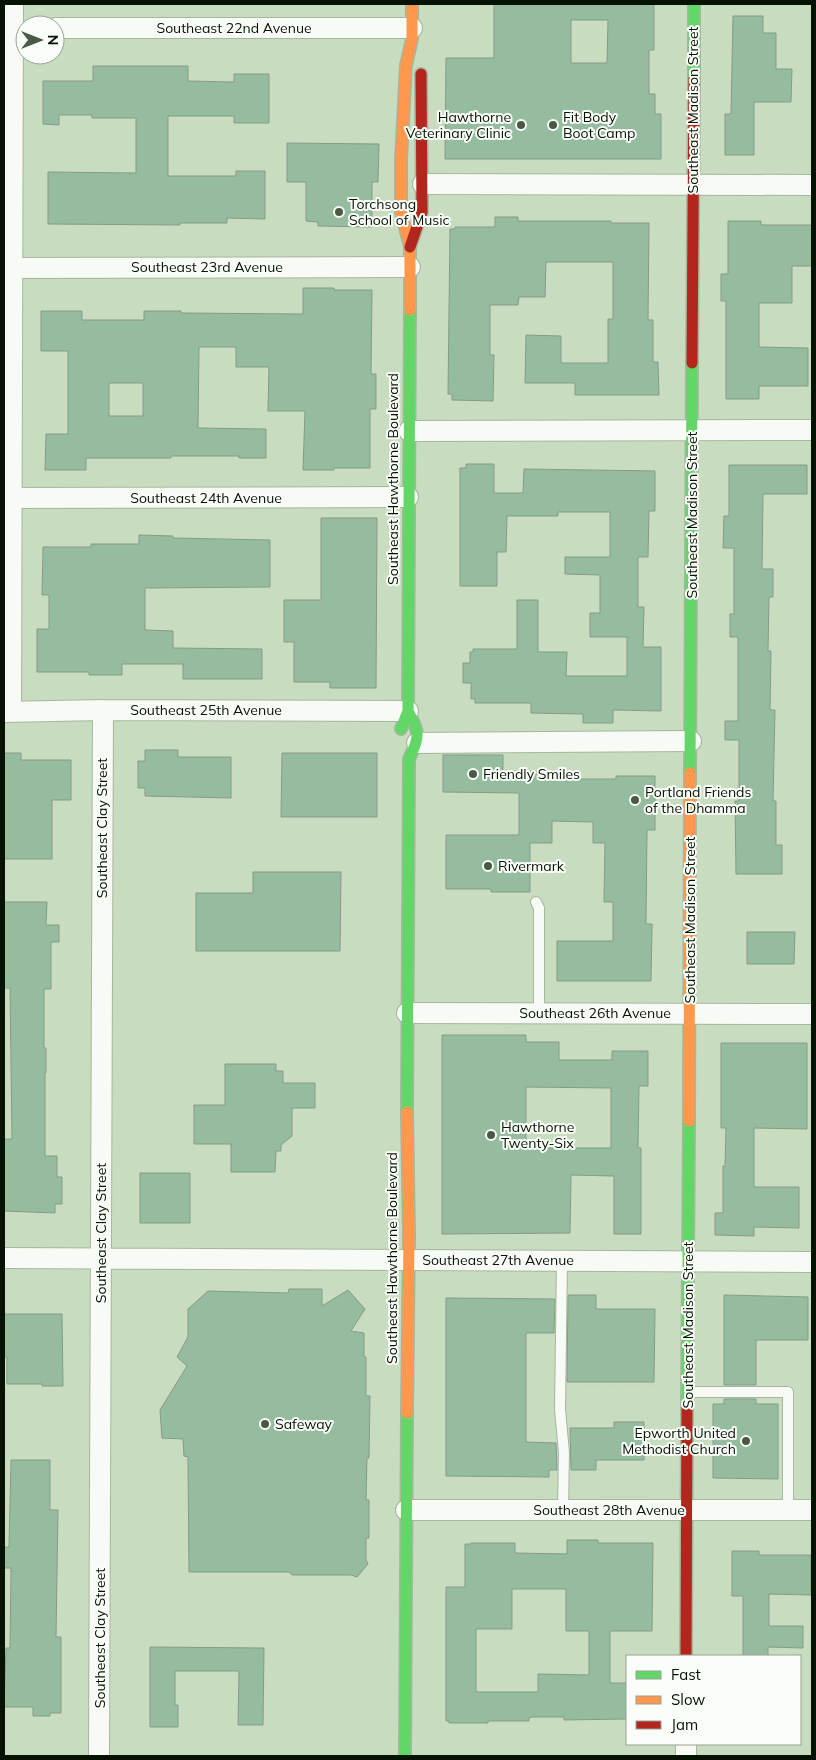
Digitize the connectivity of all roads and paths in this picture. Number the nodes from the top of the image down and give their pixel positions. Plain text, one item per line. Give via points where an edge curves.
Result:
1 (13, 4) edge
2 (412, 4) edge
3 (694, 4) edge
4 (14, 28) edge
5 (65, 28) edge
6 (412, 34) junction
7 (422, 184) junction
8 (693, 185) junction
9 (812, 185) edge
10 (410, 247) junction
11 (410, 267) junction
12 (8, 268) edge
13 (812, 430) edge
14 (409, 431) junction
15 (692, 431) junction
16 (408, 497) junction
17 (8, 498) edge
18 (103, 710) junction
19 (408, 711) junction
20 (8, 712) edge
21 (690, 741) junction
22 (413, 751) junction
23 (536, 902) dead end
24 (407, 1013) junction
25 (539, 1013) junction
26 (690, 1013) junction
27 (812, 1014) edge
28 (4, 1258) edge
29 (101, 1259) junction
30 (409, 1260) junction
31 (562, 1261) junction
32 (688, 1262) junction
33 (812, 1262) edge
34 (561, 1385) junction
35 (664, 1385) dead end
36 (688, 1392) junction
37 (688, 1509) junction
38 (406, 1510) junction
39 (563, 1510) junction
40 (788, 1510) junction
41 (812, 1510) edge
42 (686, 1655) edge
43 (99, 1756) edge
44 (405, 1756) edge

1 - 4 street
2 - 6 main road, Southeast Hawthorne Boulevard
3 - 8 main road, Southeast Madison Street
4 - 12 street
5 - 6 street, Southeast 22nd Avenue
6 - 7 main road, Southeast Hawthorne Boulevard via 421,68
6 - 10 main road, Southeast Hawthorne Boulevard via 406,65 401,160 401,212
7 - 8 street
7 - 10 main road, Southeast Hawthorne Boulevard via 422,212
8 - 9 street
8 - 15 main road, Southeast Madison Street
10 - 11 main road, Southeast Hawthorne Boulevard
11 - 12 street, Southeast 23rd Avenue
11 - 14 main road, Southeast Hawthorne Boulevard
12 - 17 street
13 - 15 street
14 - 15 street
14 - 16 main road, Southeast Hawthorne Boulevard
15 - 21 main road, Southeast Madison Street
16 - 17 street, Southeast 24th Avenue
16 - 19 main road, Southeast Hawthorne Boulevard
17 - 20 street
18 - 19 street, Southeast 25th Avenue
18 - 20 street, Southeast 25th Avenue
18 - 29 street, Southeast Clay Street
19 - 22 main road, Southeast Hawthorne Boulevard via 417,728
19 - 22 main road, Southeast Hawthorne Boulevard via 400,728 401,744
21 - 22 street
21 - 26 main road, Southeast Madison Street
22 - 24 main road, Southeast Hawthorne Boulevard
23 - 25 lane via 539,908
24 - 25 street, Southeast 26th Avenue
24 - 30 main road, Southeast Hawthorne Boulevard
25 - 26 street, Southeast 26th Avenue
26 - 27 street, Southeast 26th Avenue
26 - 32 main road, Southeast Madison Street
28 - 29 street, Southeast 27th Avenue
29 - 30 street, Southeast 27th Avenue
29 - 43 street, Southeast Clay Street
30 - 31 street, Southeast 27th Avenue
30 - 38 main road, Southeast Hawthorne Boulevard
31 - 32 street, Southeast 27th Avenue
31 - 34 lane
32 - 33 street, Southeast 27th Avenue
32 - 36 main road, Southeast Madison Street
34 - 35 path
34 - 39 lane
36 - 37 main road, Southeast Madison Street
36 - 40 lane via 788,1392
37 - 39 street, Southeast 28th Avenue
37 - 40 street, Southeast 28th Avenue
37 - 42 main road, Southeast Madison Street
38 - 39 street, Southeast 28th Avenue
38 - 44 main road, Southeast Hawthorne Boulevard
40 - 41 street, Southeast 28th Avenue

